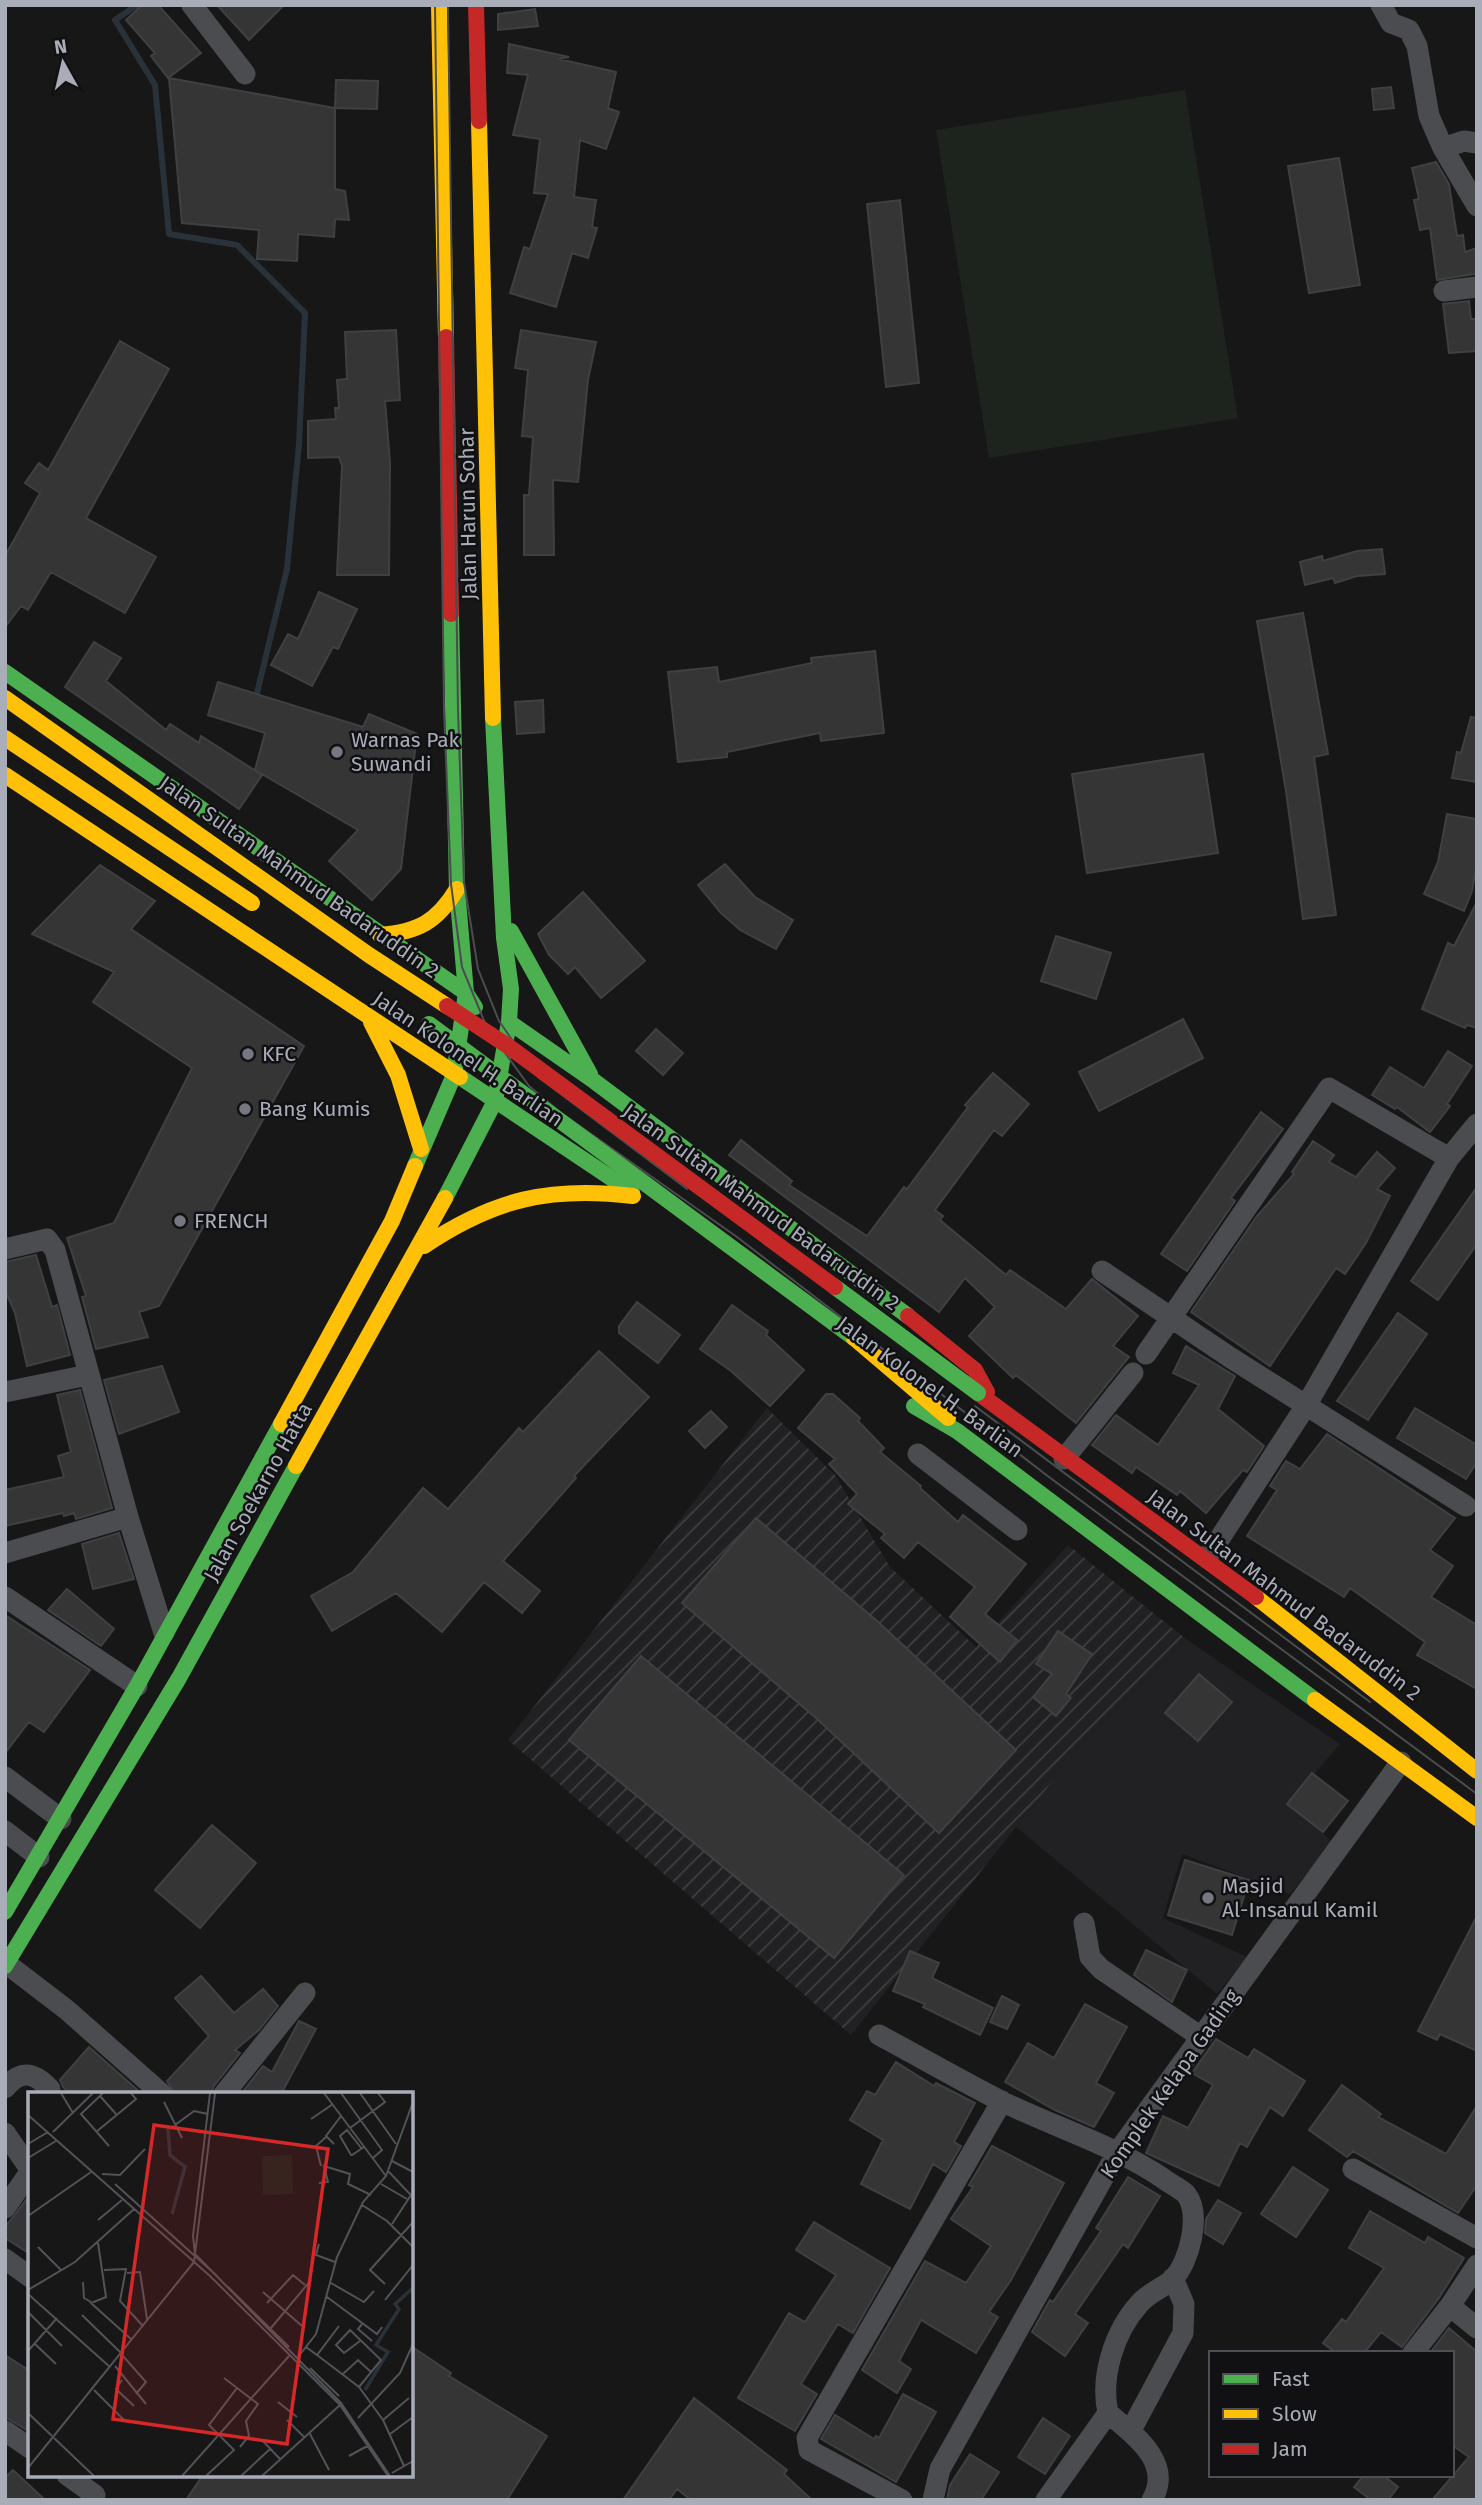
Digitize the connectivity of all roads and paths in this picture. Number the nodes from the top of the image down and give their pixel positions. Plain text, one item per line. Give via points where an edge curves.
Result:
1 (192, 5) edge
2 (439, 5) edge
3 (476, 5) edge
4 (1381, 5) edge
5 (245, 74) dead end
6 (1477, 143) edge
7 (1443, 148) junction
8 (1477, 206) edge
9 (1477, 287) edge
10 (1444, 291) dead end
11 (5, 672) edge
12 (5, 698) edge
13 (5, 738) edge
14 (5, 775) edge
15 (457, 888) junction
16 (268, 914) dead end
17 (502, 914) junction
18 (352, 916) junction
19 (380, 935) junction
20 (343, 960) dead end
21 (466, 993) junction
22 (415, 1014) dead end
23 (369, 1019) junction
24 (509, 1022) junction
25 (485, 1034) junction
26 (454, 1075) junction
27 (594, 1081) junction
28 (495, 1101) junction
29 (1477, 1124) edge
30 (551, 1139) junction
31 (421, 1149) junction
32 (1449, 1158) junction
33 (639, 1197) junction
34 (5, 1249) edge
35 (418, 1250) junction
36 (1102, 1271) dead end
37 (1172, 1318) junction
38 (820, 1334) dead end
39 (1146, 1354) dead end
40 (852, 1359) dead end
41 (1133, 1373) dead end
42 (88, 1375) junction
43 (5, 1392) edge
44 (993, 1403) junction
45 (1307, 1404) junction
46 (953, 1425) junction
47 (980, 1448) junction
48 (918, 1454) dead end
49 (1064, 1459) junction
50 (952, 1480) junction
51 (1466, 1506) dead end
52 (128, 1517) junction
53 (1017, 1530) dead end
54 (5, 1553) edge
55 (1207, 1558) junction
56 (5, 1597) edge
57 (164, 1633) junction
58 (137, 1686) junction
59 (1401, 1762) junction
60 (1475, 1765) edge
61 (5, 1777) edge
62 (1477, 1818) edge
63 (61, 1819) junction
64 (5, 1831) edge
65 (39, 1857) junction
66 (5, 1912) edge
67 (1084, 1923) dead end
68 (6, 1965) edge
69 (305, 1993) dead end
70 (879, 2035) dead end
71 (1201, 2037) junction
72 (5, 2088) edge
73 (50, 2089) dead end
74 (160, 2092) edge
75 (226, 2092) edge
76 (1002, 2101) junction
77 (5, 2133) edge
78 (1116, 2153) junction
79 (28, 2168) edge
80 (1353, 2169) dead end
81 (28, 2174) edge
82 (5, 2207) edge
83 (1477, 2238) edge
84 (5, 2259) edge
85 (1477, 2265) edge
86 (28, 2276) edge
87 (1173, 2278) junction
88 (1450, 2306) junction
89 (1477, 2328) edge
90 (1415, 2351) edge
91 (1108, 2413) junction
92 (1131, 2430) junction
93 (5, 2431) edge
94 (28, 2447) edge
95 (70, 2477) edge
96 (95, 2495) dead end
97 (902, 2500) edge
98 (933, 2500) edge
99 (1046, 2500) edge
100 (1152, 2500) edge

1 - 5 street
2 - 15 highway, Jalan Harun Sohar
3 - 17 highway, Jalan Harun Sohar
4 - 7 street via 1391,23 1409,30 1418,46 1429,116
6 - 7 street via 1464,141
7 - 8 street
9 - 10 street
11 - 18 highway
12 - 44 highway, Jalan Sultan Mahmud Badaruddin 2, bridge via 369,955 508,1046
13 - 16 highway, bridge
14 - 23 highway, Jalan Kolonel H. Barlian via 322,977
15 - 19 highway via 443,915 425,927
15 - 21 highway, Jalan Harun Sohar
17 - 24 highway, Jalan Harun Sohar via 511,989
17 - 27 highway
18 - 19 highway
18 - 20 highway via 351,939
19 - 21 highway
21 - 25 highway
21 - 26 highway, Jalan Soekarno Hatta
22 - 46 highway, bridge via 838,1324
23 - 26 highway, Jalan Kolonel H. Barlian
23 - 31 highway via 398,1075
24 - 25 highway
24 - 27 highway, Jalan Kolonel H. Barlian
24 - 28 highway, Jalan Soekarno Hatta
25 - 26 highway via 471,1046
25 - 28 highway
26 - 28 highway, Jalan Kolonel H. Barlian
26 - 31 highway, Jalan Soekarno Hatta
27 - 30 highway via 570,1085 560,1095 553,1106
27 - 44 highway, Jalan Kolonel H. Barlian via 948,1346 975,1370
28 - 30 highway, Jalan Kolonel H. Barlian
28 - 35 highway, Jalan Soekarno Hatta
29 - 32 street
30 - 33 highway, Jalan Kolonel H. Barlian
31 - 57 highway, Jalan Soekarno Hatta via 392,1221
32 - 37 street via 1329,1087
32 - 45 street
33 - 35 highway via 581,1191 524,1196 456,1223
33 - 38 highway, Jalan Kolonel H. Barlian
34 - 42 street via 40,1239 52,1243
35 - 68 highway, Jalan Soekarno Hatta via 179,1678
36 - 37 street
37 - 39 street
37 - 45 street
40 - 46 highway, Jalan Kolonel H. Barlian via 907,1401
41 - 49 street
42 - 43 street
42 - 52 street
44 - 49 highway, Jalan Sultan Mahmud Badaruddin 2
45 - 51 street
45 - 55 street
46 - 47 highway, Jalan Kolonel H. Barlian
47 - 50 street
47 - 59 highway, Jalan Kolonel H. Barlian
48 - 50 street
49 - 55 highway, Jalan Sultan Mahmud Badaruddin 2
50 - 53 street
52 - 54 street
52 - 57 street
55 - 60 highway, Jalan Sultan Mahmud Badaruddin 2
56 - 58 street
57 - 58 highway, Jalan Soekarno Hatta
58 - 63 highway, Jalan Soekarno Hatta
59 - 62 highway, Jalan Kolonel H. Barlian
59 - 71 street, Komplek Kelapa Gading
61 - 63 street
63 - 65 highway, Jalan Soekarno Hatta
64 - 65 street
65 - 66 highway, Jalan Soekarno Hatta
67 - 71 street via 1090,1958 1101,1969
68 - 74 street via 67,2010
69 - 75 street
70 - 76 street
71 - 78 street, Komplek Kelapa Gading
72 - 73 street via 16,2076 28,2073
76 - 78 street
76 - 97 street via 807,2438 809,2449
77 - 79 street
78 - 87 street via 1186,2195 1191,2207 1186,2260
78 - 98 street, Komplek Kelapa Gading via 940,2469
80 - 83 street
81 - 82 street
84 - 86 street
85 - 88 street
87 - 91 street via 1139,2303 1129,2318 1108,2365
87 - 92 street via 1184,2304 1183,2333
88 - 89 street
88 - 90 street
91 - 92 street
91 - 99 street
92 - 100 street via 1157,2467
93 - 94 street
95 - 96 street

